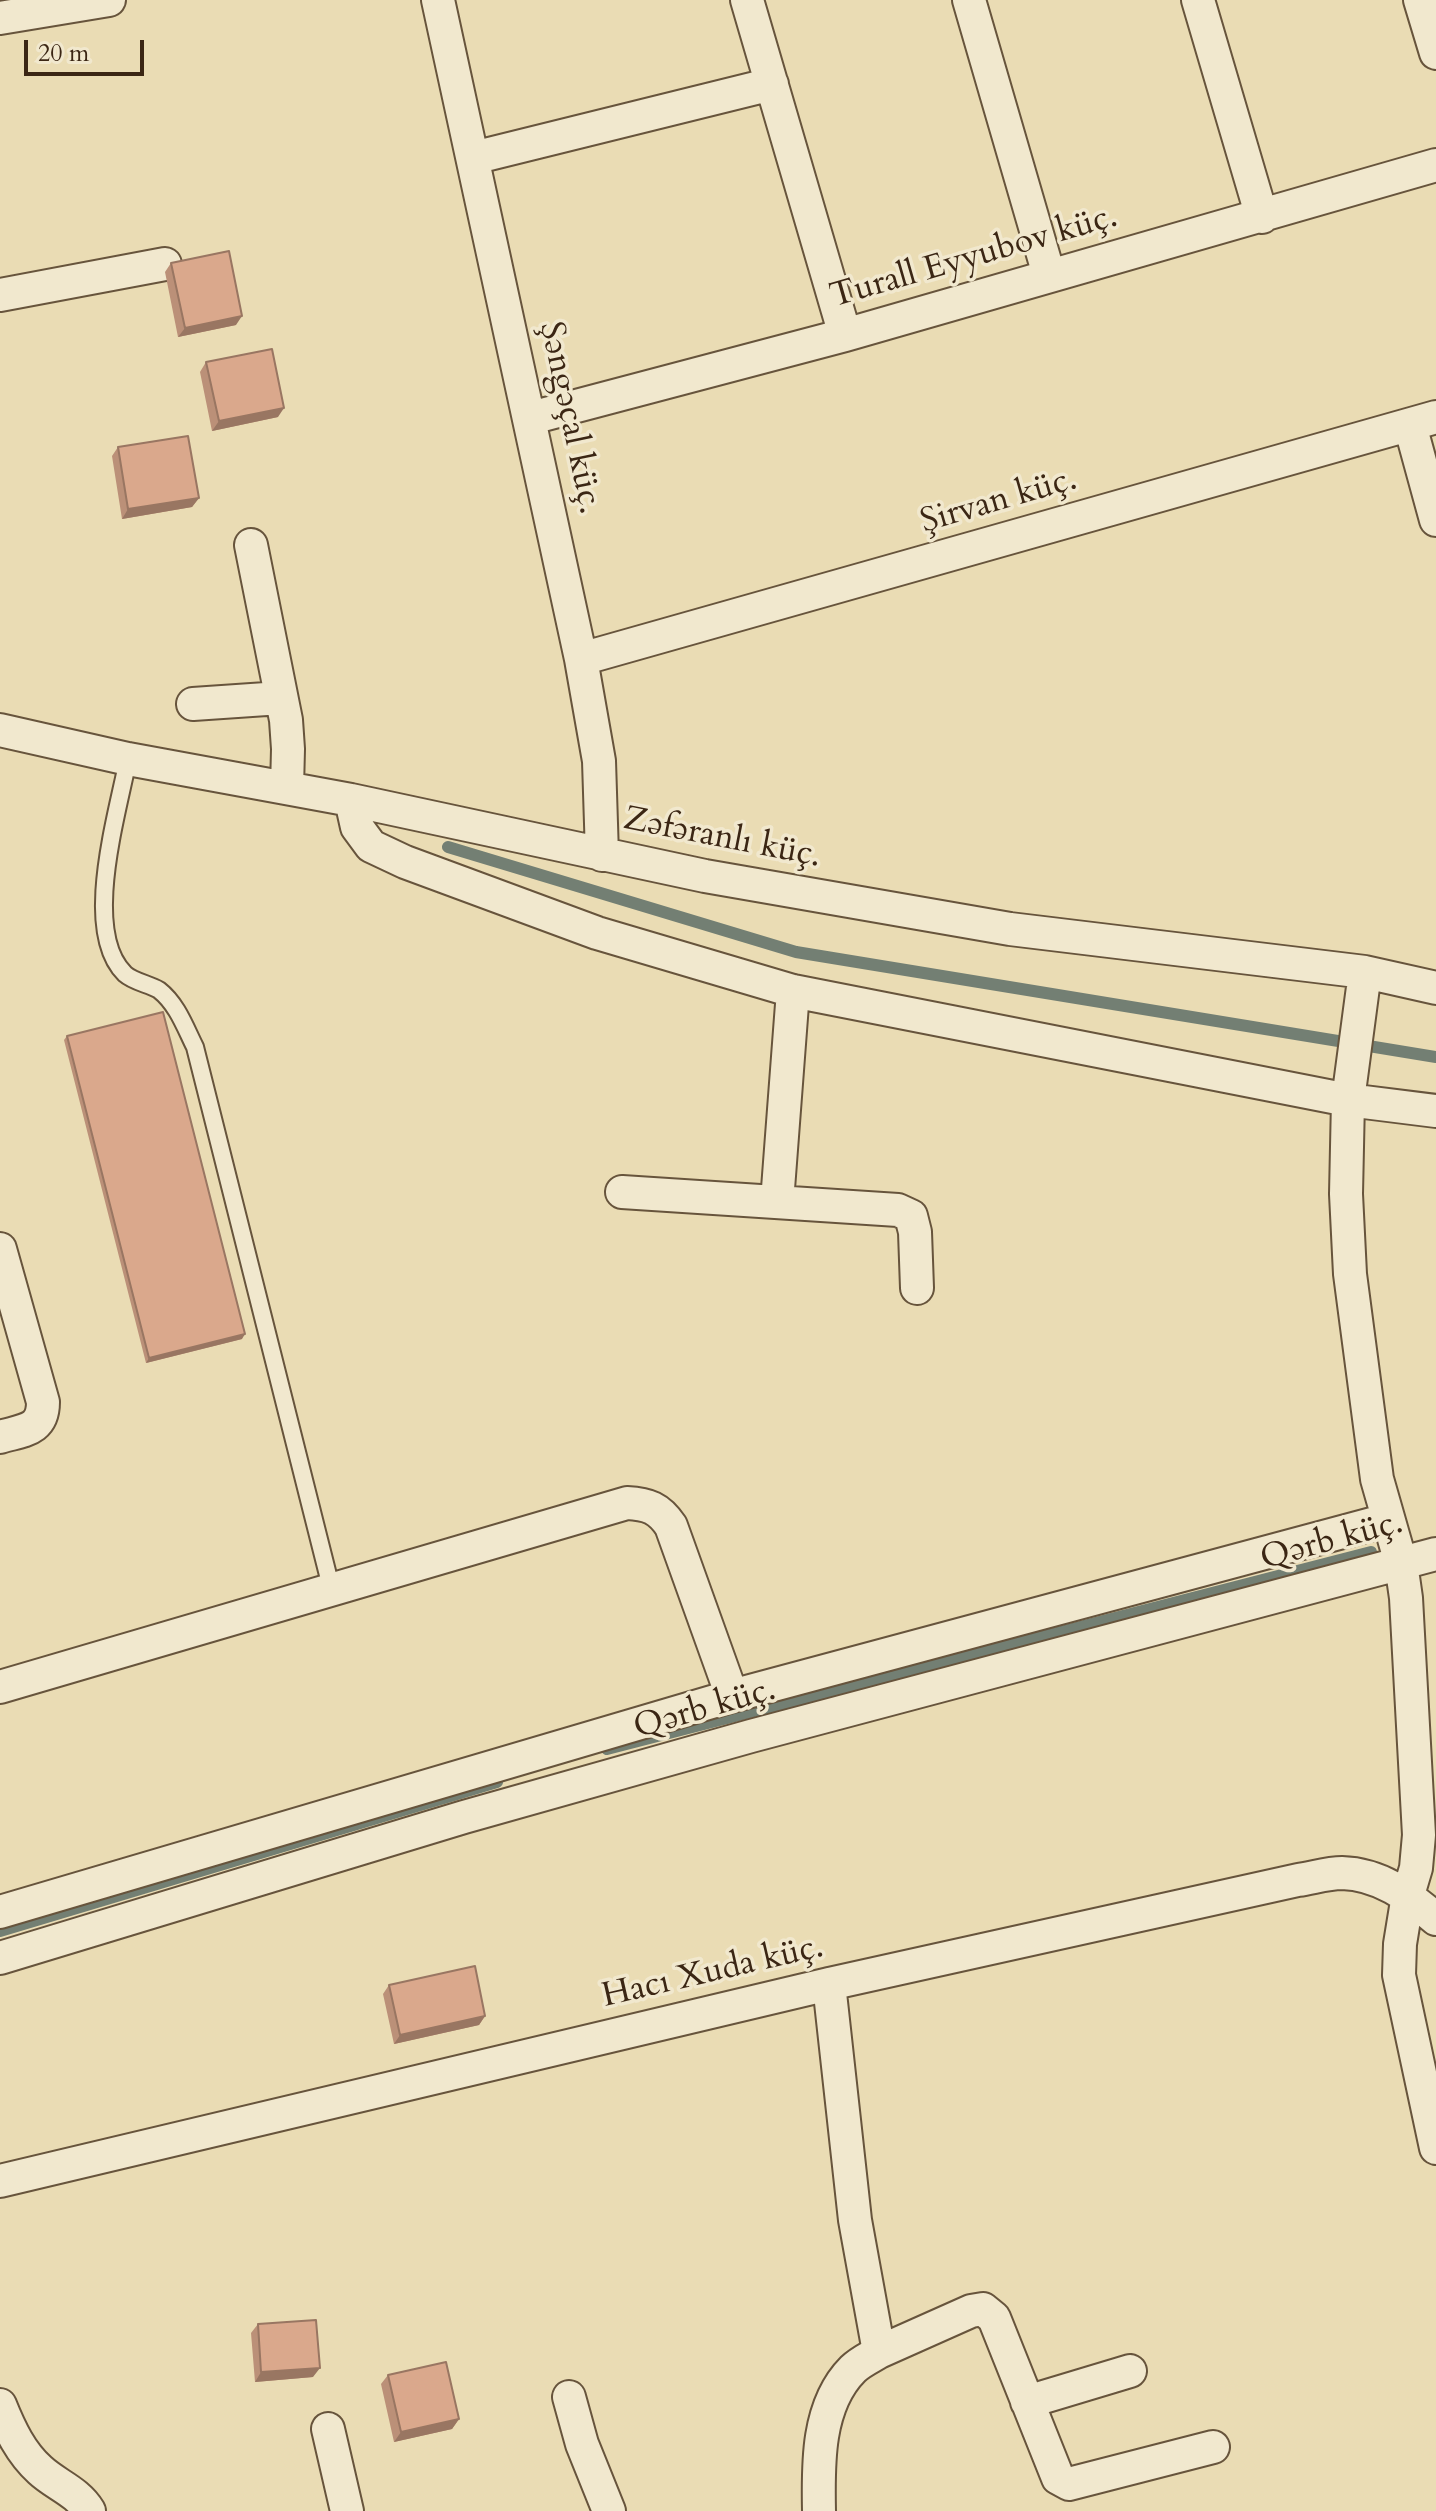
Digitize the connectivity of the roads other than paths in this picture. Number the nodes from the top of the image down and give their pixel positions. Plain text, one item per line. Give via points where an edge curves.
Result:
1 (109, 0) edge
2 (438, 0) edge
3 (747, 0) edge
4 (969, 0) edge
5 (1198, 0) edge
6 (1420, 0) edge
7 (0, 18) edge
8 (1436, 53) edge
9 (772, 84) junction
10 (473, 158) junction
11 (1436, 165) edge
12 (1262, 217) junction
13 (165, 264) dead end
14 (1049, 275) junction
15 (0, 295) edge
16 (845, 335) junction
17 (531, 418) junction
18 (1423, 421) edge
19 (1436, 520) edge
20 (251, 545) dead end
21 (581, 659) junction
22 (281, 698) junction
23 (193, 704) dead end
24 (0, 730) edge
25 (128, 759) junction
26 (287, 788) junction
27 (351, 800) junction
28 (602, 855) junction
29 (1365, 972) junction
30 (1436, 988) edge
31 (793, 991) junction
32 (1348, 1100) junction
33 (1436, 1111) edge
34 (622, 1192) dead end
35 (777, 1202) junction
36 (0, 1249) edge
37 (917, 1288) dead end
38 (8, 1311) edge
39 (0, 1437) edge
40 (1387, 1520) junction
41 (1436, 1554) edge
42 (1401, 1563) junction
43 (332, 1591) junction
44 (0, 1687) edge
45 (732, 1696) junction
46 (1408, 1895) junction
47 (0, 1912) edge
48 (1436, 1919) edge
49 (0, 1958) edge
50 (829, 1984) junction
51 (1436, 2148) edge
52 (0, 2181) edge
53 (879, 2352) junction
54 (1130, 2371) dead end
55 (569, 2397) dead end
56 (1027, 2402) junction
57 (0, 2405) edge
58 (328, 2429) dead end
59 (1213, 2447) dead end
60 (89, 2511) edge
61 (347, 2511) edge
62 (609, 2511) edge
63 (819, 2511) edge

1 - 7 street
2 - 10 street, Şəngəçal küç.
3 - 9 street
4 - 14 street
5 - 12 street
6 - 8 street
9 - 10 street
9 - 16 street
10 - 17 street, Şəngəçal küç.
11 - 12 street, Turall Eyyubov küç.
12 - 14 street, Turall Eyyubov küç.
13 - 15 street
14 - 16 street, Turall Eyyubov küç.
16 - 17 street, Turall Eyyubov küç.
17 - 21 street, Şəngəçal küç.
18 - 19 street
18 - 21 street, Şirvan küç.
20 - 22 street
21 - 28 street, Şəngəçal küç. via 599,761
22 - 23 street
22 - 26 street
24 - 25 street, Zəfəranlı küç.
25 - 26 street, Zəfəranlı küç.
25 - 43 lane via 105,879 102,916 109,948 126,975 158,990 176,1009 195,1047
26 - 27 street, Zəfəranlı küç.
27 - 28 street, Zəfəranlı küç.
27 - 31 street via 357,827 371,846 405,862 597,933
28 - 29 street, Zəfəranlı küç. via 1010,929
29 - 30 street, Zəfəranlı küç.
29 - 32 street
31 - 32 street
31 - 35 street
32 - 33 street
32 - 40 street via 1350,1274
34 - 35 street
35 - 37 street via 898,1210 911,1216
36 - 38 street
38 - 39 street via 43,1402 43,1415 34,1427
40 - 42 street
40 - 45 street, Qərb küç.
41 - 42 street, Qərb küç.
42 - 46 street via 1419,1835
42 - 49 street, Qərb küç. via 751,1736
43 - 44 street
43 - 45 street via 627,1503 647,1504 662,1512 671,1526
45 - 47 street, Qərb küç.
46 - 48 street, Hacı Xuda küç.
46 - 50 street, Hacı Xuda küç. via 1376,1879 1327,1875
46 - 51 street via 1399,1975
50 - 52 street, Hacı Xuda küç.
50 - 53 street via 855,2220
53 - 56 street via 983,2309 994,2318
53 - 63 street via 854,2368 834,2395 823,2431
54 - 56 street
55 - 62 street
56 - 59 street via 1058,2478 1069,2484
57 - 60 street via 27,2456
58 - 61 street

